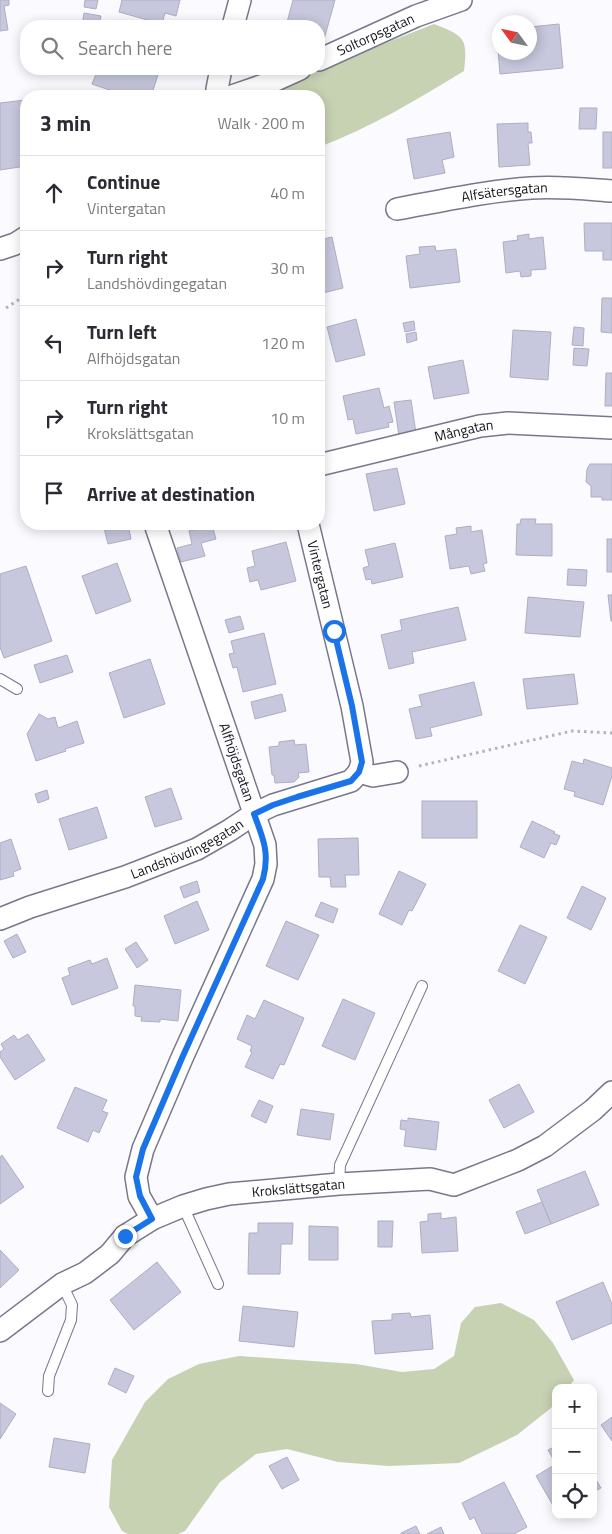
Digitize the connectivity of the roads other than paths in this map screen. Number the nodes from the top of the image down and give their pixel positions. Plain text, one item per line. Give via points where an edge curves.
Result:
1 (240, 0) edge
2 (461, 0) edge
3 (235, 20) edge
4 (325, 57) edge
5 (220, 75) edge
6 (287, 75) edge
7 (217, 90) edge
8 (250, 90) edge
9 (612, 191) edge
10 (397, 209) dead end
11 (20, 241) edge
12 (0, 249) edge
13 (612, 428) edge
14 (325, 464) edge
15 (157, 530) edge
16 (309, 530) edge
17 (0, 679) edge
18 (17, 689) dead end
19 (359, 772) junction
20 (397, 772) road end
21 (254, 814) junction
22 (0, 919) edge
23 (422, 986) dead end
24 (612, 1092) edge
25 (339, 1184) junction
26 (183, 1206) junction
27 (152, 1219) junction
28 (62, 1284) junction
29 (218, 1284) dead end
30 (0, 1331) edge
31 (48, 1391) dead end

1 - 3 street
2 - 4 street, Soltorpsgatan via 416,16
5 - 7 street
6 - 8 street
9 - 10 street, Alfsätersgatan via 531,188
11 - 12 street
13 - 14 street, Mångatan via 508,423 480,426
15 - 21 street, Alfhöjdsgatan
16 - 19 street, Vintergatan via 352,706 362,762
17 - 18 lane
19 - 20 street via 373,776
19 - 21 street, Landshövdingegatan via 351,781 289,799
21 - 22 street, Landshövdingegatan via 197,849
21 - 27 street, Alfhöjdsgatan via 266,845 263,879 143,1149 136,1177 140,1196
23 - 25 lane via 340,1166
24 - 25 street, Krokslättsgatan via 545,1146 474,1178 454,1184 430,1179
25 - 26 street, Krokslättsgatan via 229,1194
26 - 27 street, Krokslättsgatan
26 - 29 lane
27 - 28 street, Krokslättsgatan via 125,1236 110,1254 91,1268
28 - 30 street, Krokslättsgatan
28 - 31 lane via 72,1306 71,1320 49,1376

